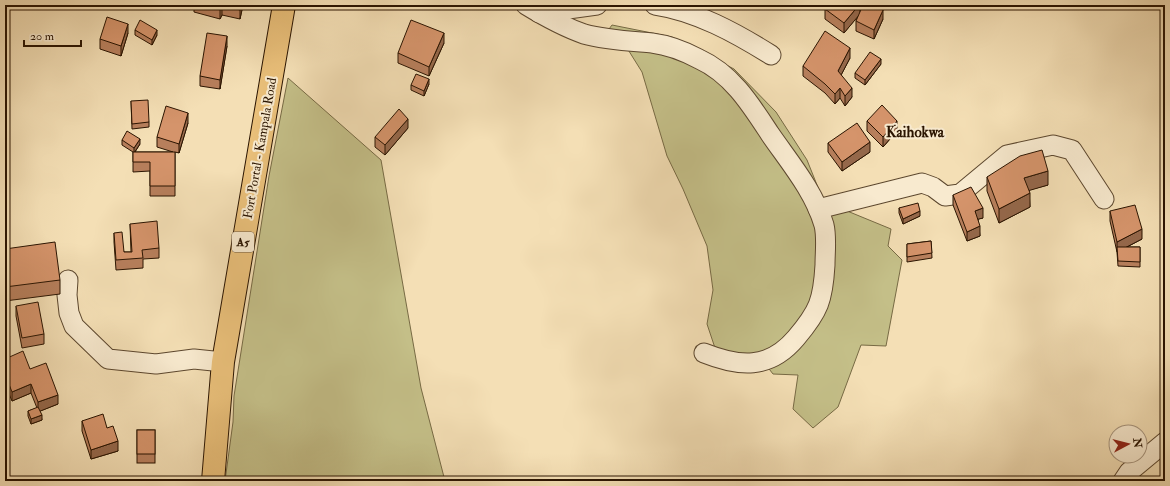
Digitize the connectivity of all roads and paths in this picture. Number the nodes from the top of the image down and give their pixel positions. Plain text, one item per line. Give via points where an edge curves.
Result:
1 (284, 5) edge
2 (596, 5) edge
3 (654, 5) edge
4 (532, 9) edge
5 (771, 55) dead end
6 (1104, 199) dead end
7 (818, 209) junction
8 (68, 280) dead end
9 (704, 353) dead end
10 (223, 362) junction
11 (1165, 442) edge
12 (213, 481) edge
13 (1123, 481) edge

1 - 10 highway, Fort Portal - Kampala Road / A5
2 - 4 street
3 - 5 street via 676,8 739,35
4 - 7 street via 584,34 675,48 716,68 750,104 804,183
6 - 7 street via 1072,150 1053,145 1007,155 960,194 945,196 922,183
7 - 9 street via 826,243 824,291 809,323 791,344 772,358 746,364 725,362
8 - 10 street via 69,313 74,326 108,359 156,364 194,359
10 - 12 highway, Fort Portal - Kampala Road / A5
11 - 13 street via 1129,472

